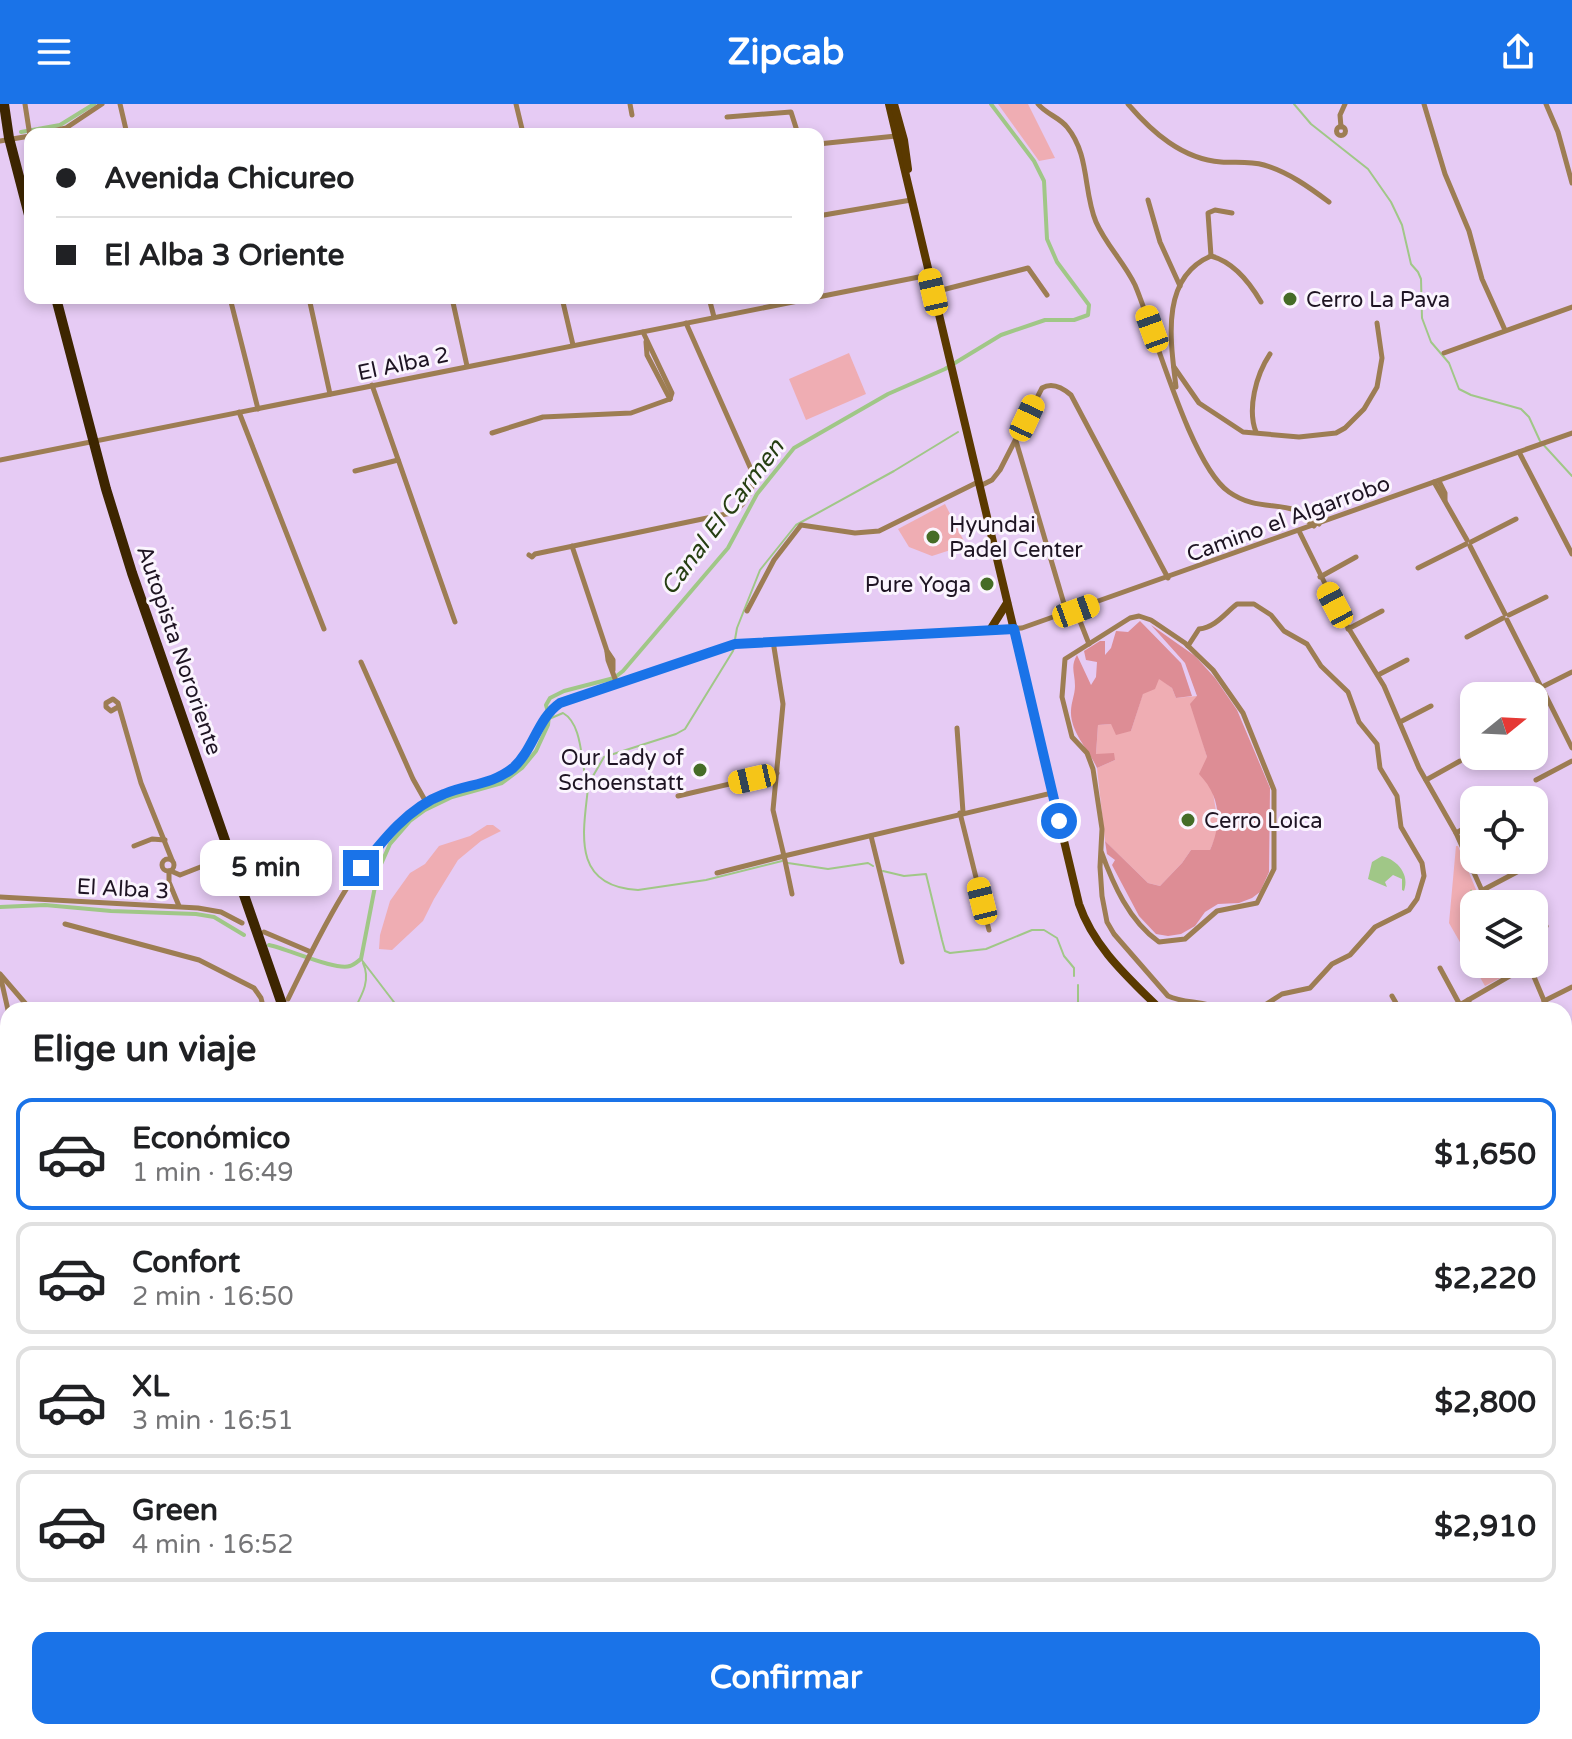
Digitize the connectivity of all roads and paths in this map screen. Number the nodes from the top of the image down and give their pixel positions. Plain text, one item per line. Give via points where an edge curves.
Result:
1 (7, 104) edge
2 (25, 104) edge
3 (102, 104) edge
4 (120, 104) edge
5 (516, 104) edge
6 (630, 104) edge
7 (891, 104) edge
8 (1038, 104) edge
9 (1128, 104) edge
10 (1345, 104) edge
11 (1424, 104) edge
12 (1546, 104) edge
13 (632, 115) dead end
14 (727, 117) dead end
15 (1341, 127) dead end
16 (28, 128) edge
17 (61, 128) edge
18 (126, 128) edge
19 (522, 128) edge
20 (796, 128) edge
21 (896, 136) junction
22 (11, 142) edge
23 (824, 143) edge
24 (24, 179) edge
25 (1572, 183) edge
26 (909, 186) junction
27 (24, 195) edge
28 (912, 199) junction
29 (1148, 200) dead end
30 (1329, 202) dead end
31 (1232, 213) dead end
32 (824, 215) edge
33 (1211, 256) junction
34 (929, 275) junction
35 (1180, 287) junction
36 (933, 292) junction
37 (1047, 295) dead end
38 (824, 296) edge
39 (1261, 302) dead end
40 (55, 304) edge
41 (232, 304) edge
42 (310, 304) edge
43 (453, 304) edge
44 (563, 304) edge
45 (711, 304) edge
46 (783, 304) edge
47 (1572, 307) edge
48 (714, 317) junction
49 (686, 323) junction
50 (1377, 323) dead end
51 (1505, 330) junction
52 (643, 332) junction
53 (573, 345) junction
54 (1444, 353) dead end
55 (1270, 354) dead end
56 (467, 366) junction
57 (1174, 367) junction
58 (372, 385) junction
59 (330, 394) junction
60 (1177, 396) junction
61 (258, 409) junction
62 (239, 412) junction
63 (1256, 432) junction
64 (492, 433) dead end
65 (1572, 433) edge
66 (1016, 441) junction
67 (1519, 452) junction
68 (0, 460) edge
69 (398, 460) junction
70 (355, 471) dead end
71 (1436, 482) junction
72 (978, 484) junction
73 (1516, 519) dead end
74 (1317, 525) junction
75 (1299, 531) junction
76 (1468, 543) junction
77 (572, 546) junction
78 (535, 554) dead end
79 (1572, 554) edge
80 (1356, 557) dead end
81 (1418, 568) dead end
82 (1320, 577) junction
83 (1168, 578) junction
84 (1546, 597) dead end
85 (1007, 602) junction
86 (747, 611) dead end
87 (1076, 611) junction
88 (1382, 611) dead end
89 (1067, 614) junction
90 (1506, 617) junction
91 (455, 622) dead end
92 (996, 627) junction
93 (324, 629) dead end
94 (1014, 629) junction
95 (1348, 629) junction
96 (1467, 637) dead end
97 (773, 641) junction
98 (1089, 644) junction
99 (1188, 646) junction
100 (1407, 660) dead end
101 (361, 662) dead end
102 (1572, 672) edge
103 (1378, 675) junction
104 (615, 677) junction
105 (1539, 682) edge
106 (1548, 685) edge
107 (1548, 700) edge
108 (1431, 706) dead end
109 (118, 707) dead end
110 (1400, 722) junction
111 (957, 728) dead end
112 (1572, 748) edge
113 (1460, 761) dead end
114 (1572, 761) edge
115 (777, 773) junction
116 (1426, 780) junction
117 (1536, 780) dead end
118 (1053, 793) junction
119 (678, 796) dead end
120 (426, 803) junction
121 (961, 813) junction
122 (1460, 831) edge
123 (1456, 833) junction
124 (871, 836) junction
125 (165, 840) junction
126 (134, 846) dead end
127 (1101, 851) junction
128 (784, 856) junction
129 (172, 860) junction
130 (203, 866) dead end
131 (170, 871) junction
132 (717, 873) dead end
133 (1513, 874) edge
134 (1481, 890) edge
135 (1483, 890) edge
136 (792, 894) dead end
137 (0, 897) edge
138 (179, 906) junction
139 (242, 923) dead end
140 (65, 924) dead end
141 (989, 930) dead end
142 (264, 932) dead end
143 (309, 955) junction
144 (902, 962) dead end
145 (1440, 968) dead end
146 (0, 974) edge
147 (1506, 978) edge
148 (1534, 978) edge
149 (1572, 987) edge
150 (1392, 996) dead end
151 (1468, 1000) joint
152 (1544, 1001) joint
153 (6, 1002) edge
154 (24, 1002) edge
155 (262, 1002) edge
156 (282, 1002) edge
157 (285, 1002) edge
158 (1153, 1002) edge
159 (1208, 1002) edge
160 (1270, 1002) edge
161 (1395, 1002) edge
162 (1458, 1002) edge
163 (1465, 1002) edge

1 - 22 highway
2 - 16 street
3 - 17 street
4 - 18 street
5 - 19 street
6 - 13 street
7 - 21 main road
7 - 26 main road via 906,149
8 - 60 street via 1072,135 1086,169 1095,219 1135,285
9 - 30 street via 1177,149 1218,162 1266,165
10 - 15 street
11 - 51 street via 1482,279
12 - 25 street
14 - 20 street via 791,112
21 - 23 street
21 - 26 main road
22 - 24 highway
22 - 27 highway
26 - 28 main road
28 - 32 street
28 - 34 main road
29 - 35 street
31 - 33 street via 1208,213
33 - 35 street via 1192,269
33 - 39 street via 1239,272
34 - 36 main road
34 - 38 street, El Alba 2
35 - 57 street via 1170,320
36 - 37 street via 1028,268
36 - 72 main road
40 - 156 highway, Autopista Nororiente via 88,434 139,595
41 - 61 street
42 - 59 street
43 - 56 street
44 - 53 street
45 - 48 street
46 - 48 street, El Alba 2
47 - 51 street
48 - 49 street, El Alba 2
49 - 52 street, El Alba 2
49 - 77 street via 754,483 734,512
50 - 63 street via 1382,358 1377,387 1345,428 1304,437
51 - 54 street
52 - 53 street, El Alba 2
52 - 64 street via 647,355 670,399 631,413 543,417
53 - 56 street, El Alba 2
55 - 63 street via 1258,375 1252,416
56 - 58 street, El Alba 2
57 - 60 street
57 - 63 street via 1208,410 1241,431
58 - 59 street, El Alba 2
58 - 69 street
59 - 61 street, El Alba 2
60 - 74 street via 1218,483 1252,503 1292,508
61 - 62 street, El Alba 2
62 - 68 street, El Alba 2
62 - 93 street
65 - 67 street, Camino el Algarrobo
66 - 72 street via 998,474
66 - 83 street via 1042,388 1053,386 1068,393
66 - 89 street
67 - 71 street, Camino el Algarrobo
67 - 79 street
69 - 70 street
69 - 91 street
71 - 74 street, Camino el Algarrobo
71 - 76 street
72 - 85 main road
72 - 86 street via 879,531 801,525 774,560
73 - 76 street
74 - 75 street, Camino el Algarrobo
75 - 82 street
75 - 83 street, Camino el Algarrobo
76 - 81 street
76 - 90 street
77 - 78 street
77 - 104 street
80 - 82 street
82 - 95 street
83 - 87 street, Camino el Algarrobo
84 - 90 street
85 - 92 main road
85 - 94 main road
87 - 89 street, Camino el Algarrobo
87 - 98 street
88 - 95 street
89 - 94 street, Camino el Algarrobo
90 - 96 street
90 - 105 street
92 - 94 street
92 - 97 street
94 - 118 main road
95 - 103 street
97 - 104 street via 733,644
97 - 115 street via 783,704
98 - 99 street via 1139,616
98 - 127 street via 1065,659 1062,697 1072,737 1091,760 1100,805
99 - 127 street via 1235,700 1271,781 1272,877 1257,903 1217,911 1185,939 1159,942 1128,908
99 - 160 street via 1199,629 1246,603 1261,606 1292,637 1307,644 1348,692 1359,722 1377,744 1380,768 1397,796 1401,827 1422,863 1422,886 1409,910 1375,927 1310,988
100 - 103 street
101 - 120 street
102 - 106 street
103 - 110 street
104 - 120 street via 552,708 529,750 507,772
107 - 112 street
108 - 110 street
109 - 125 street
110 - 116 street
111 - 121 street
113 - 116 street
114 - 117 street
115 - 119 street
115 - 128 street via 773,815
116 - 123 street
118 - 121 street
118 - 158 main road via 1087,924 1116,966
120 - 143 street via 369,858
121 - 124 street
121 - 141 street
122 - 123 street
123 - 134 street
124 - 128 street
124 - 144 street
125 - 126 street
125 - 129 street
127 - 159 street via 1107,922 1124,947 1168,996
128 - 132 street
128 - 136 street
129 - 131 street
129 - 131 street via 163,864
130 - 131 street via 180,875
131 - 138 street
133 - 135 street
137 - 138 street, El Alba 3
138 - 139 street, El Alba 3 via 217,911
140 - 155 street via 206,963 256,990
142 - 143 street
143 - 157 street
145 - 162 street
146 - 153 street
146 - 154 street
147 - 151 street
148 - 152 street
149 - 152 street
150 - 161 street
151 - 163 street

